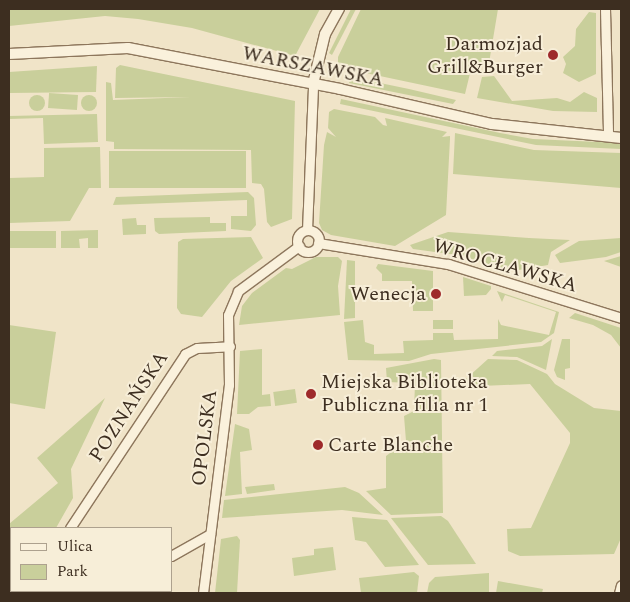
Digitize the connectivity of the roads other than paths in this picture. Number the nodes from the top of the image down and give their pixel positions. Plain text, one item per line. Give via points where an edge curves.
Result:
1 (339, 9) edge
2 (605, 9) edge
3 (9, 54) edge
4 (313, 84) junction
5 (621, 130) edge
6 (608, 135) junction
7 (621, 138) edge
8 (307, 230) junction
9 (318, 243) junction
10 (299, 246) junction
11 (621, 318) edge
12 (230, 346) junction
13 (71, 527) edge
14 (210, 534) junction
15 (172, 555) edge
16 (621, 585) edge
17 (204, 593) edge
18 (619, 593) edge

1 - 4 street via 326,34
2 - 6 street
3 - 4 street, WARSZAWSKA via 128,48
4 - 6 street, WARSZAWSKA via 507,126
4 - 8 street
5 - 6 street, WARSZAWSKA
6 - 7 street, WARSZAWSKA
8 - 9 street via 316,234
8 - 10 street via 299,235
9 - 10 street via 308,251
9 - 11 street, WROCŁAWSKA via 448,264
10 - 12 street via 238,291 228,315
12 - 13 street, POZNAŃSKA via 197,348 185,354
12 - 14 street, OPOLSKA via 229,386
14 - 15 street
14 - 17 street, OPOLSKA
16 - 18 street

